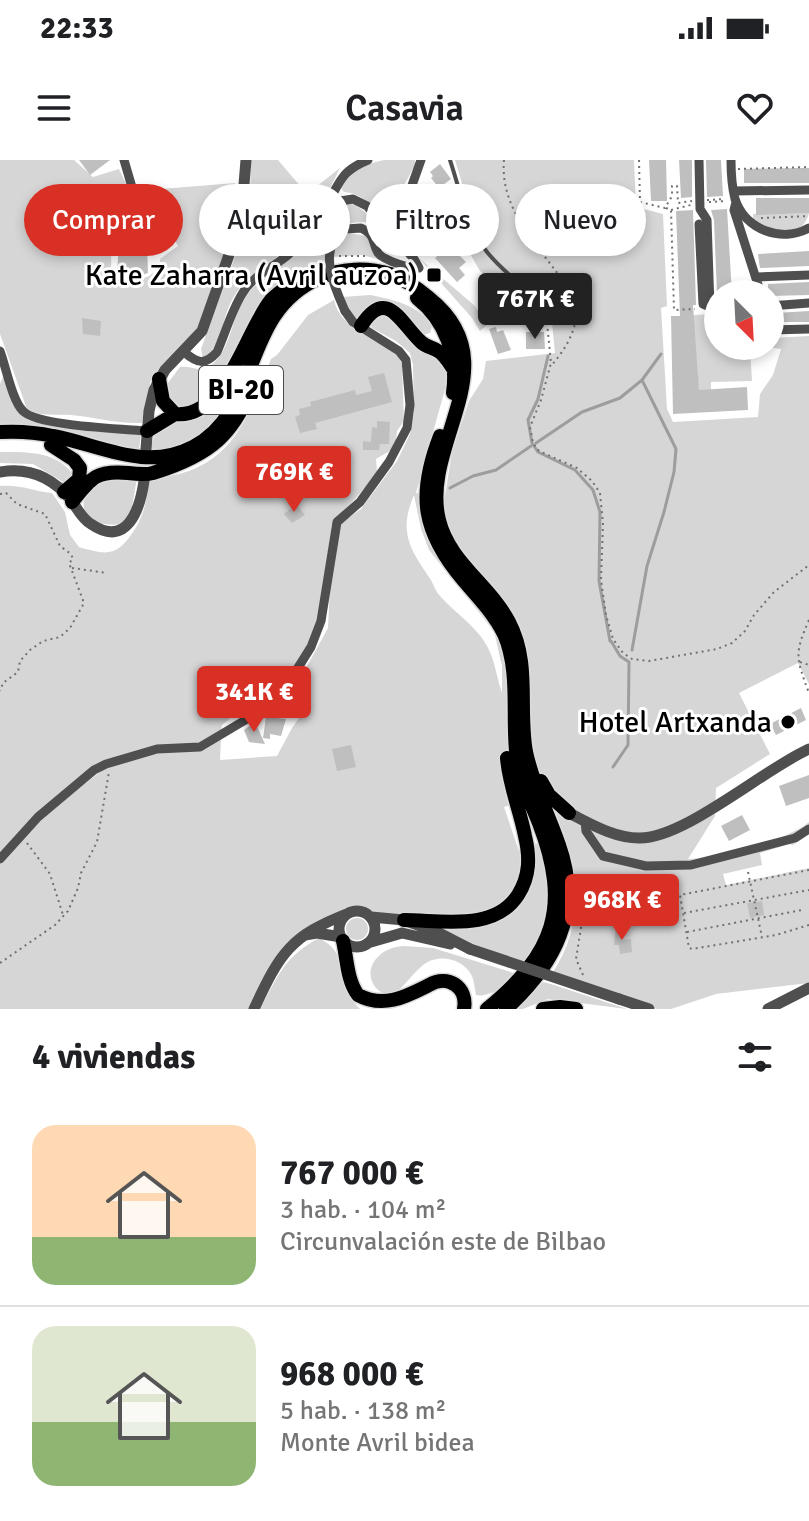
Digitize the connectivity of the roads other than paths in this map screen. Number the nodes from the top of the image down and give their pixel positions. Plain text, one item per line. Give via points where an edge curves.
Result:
1 (124, 160) edge
2 (246, 160) edge
3 (368, 160) edge
4 (421, 160) edge
5 (450, 160) edge
6 (699, 160) edge
7 (731, 164) edge
8 (131, 184) edge
9 (338, 184) edge
10 (412, 184) edge
11 (809, 190) edge
12 (735, 197) junction
13 (699, 224) dead end
14 (809, 228) edge
15 (366, 231) edge
16 (287, 256) edge
17 (381, 256) edge
18 (410, 256) edge
19 (809, 275) edge
20 (757, 277) junction
21 (711, 280) edge
22 (758, 280) edge
23 (809, 303) edge
24 (704, 304) edge
25 (784, 305) edge
26 (546, 317) road end
27 (438, 319) junction
28 (361, 326) junction
29 (809, 329) edge
30 (784, 330) edge
31 (415, 335) junction
32 (0, 351) edge
33 (438, 351) junction
34 (184, 352) junction
35 (5, 365) junction
36 (454, 371) junction
37 (0, 376) edge
38 (159, 379) junction
39 (175, 414) junction
40 (147, 431) junction
41 (0, 432) edge
42 (0, 441) edge
43 (51, 445) junction
44 (146, 449) dead end
45 (162, 468) junction
46 (0, 472) edge
47 (144, 481) dead end
48 (66, 493) junction
49 (519, 724) junction
50 (809, 749) edge
51 (569, 813) junction
52 (585, 821) junction
53 (809, 829) edge
54 (596, 846) junction
55 (0, 859) edge
56 (349, 913) junction
57 (371, 917) junction
58 (404, 920) junction
59 (301, 937) junction
60 (342, 939) junction
61 (370, 943) junction
62 (470, 949) junction
63 (809, 988) edge
64 (777, 1007) edge
65 (254, 1009) edge
66 (464, 1009) edge
67 (487, 1009) edge
68 (506, 1009) edge
69 (543, 1009) edge
70 (576, 1009) edge
71 (649, 1009) edge

1 - 8 street
2 - 34 street via 241,221 202,331
3 - 9 street via 354,166
4 - 10 street
5 - 26 lane via 475,232
6 - 21 street
7 - 12 street
11 - 12 street
12 - 14 street via 748,218 765,231 782,236
12 - 20 street via 734,210
13 - 24 street
15 - 28 street, bridge via 353,227 338,234 329,260 345,311
16 - 34 street via 241,295 210,360 196,361
17 - 18 street, bridge via 412,270 419,268
19 - 20 street
20 - 22 street
23 - 25 street
27 - 31 main road via 425,339
27 - 33 main road
27 - 36 main road, BI-20
27 - 39 main road via 437,297 401,272 346,262 310,272 272,298 230,374 205,407
27 - 41 main road, BI-20 via 406,281 391,274 366,269 336,272 305,285 284,302 268,323 224,420 206,438 174,455 132,458 54,436
27 - 45 main road, BI-20 via 412,293 380,280 339,280 310,292 273,332 250,396 232,427 206,451
27 - 49 main road, BI-20 via 457,332 465,370 460,406 438,475 438,518 455,553 501,608 516,637 523,671
28 - 31 main road via 372,311 385,308
28 - 55 street via 406,360 408,419 389,462 360,502 337,522 321,621 289,682 247,719 200,747 157,749 94,770 38,817
29 - 30 street
31 - 33 main road
32 - 35 street
33 - 36 main road
34 - 38 street
35 - 37 street
35 - 40 street via 17,400 30,416
36 - 49 main road, BI-20 via 449,412 426,483 426,507 437,543 504,634
38 - 39 main road via 163,401
38 - 40 street
39 - 40 main road
40 - 44 street
42 - 43 main road, BI-20
43 - 45 main road, BI-20
43 - 48 main road via 80,468 79,479
45 - 48 main road via 151,474 98,474
46 - 48 street via 30,471
47 - 48 street via 137,514 119,529 91,525
49 - 51 main road via 541,781
49 - 58 main road via 508,730 508,765 528,853 521,891 505,910 484,919
49 - 67 main road, BI-20 via 519,774 554,870 554,907 537,958
49 - 68 main road, BI-20 via 534,783 562,856 567,901 560,937 543,970
50 - 52 street via 655,836 618,835
51 - 52 street
51 - 54 street
52 - 54 street
53 - 54 street via 795,838 691,865 620,862 603,856
56 - 57 street
56 - 59 street
56 - 60 street via 340,923
57 - 58 street
57 - 61 street via 376,930
58 - 62 street
59 - 60 street via 317,933
59 - 65 street via 277,961
60 - 61 street via 356,948
60 - 66 main road via 353,987 366,1002 397,1006 443,980 462,992
61 - 62 street via 402,933
62 - 71 street, bridge
63 - 64 street
69 - 70 main road

